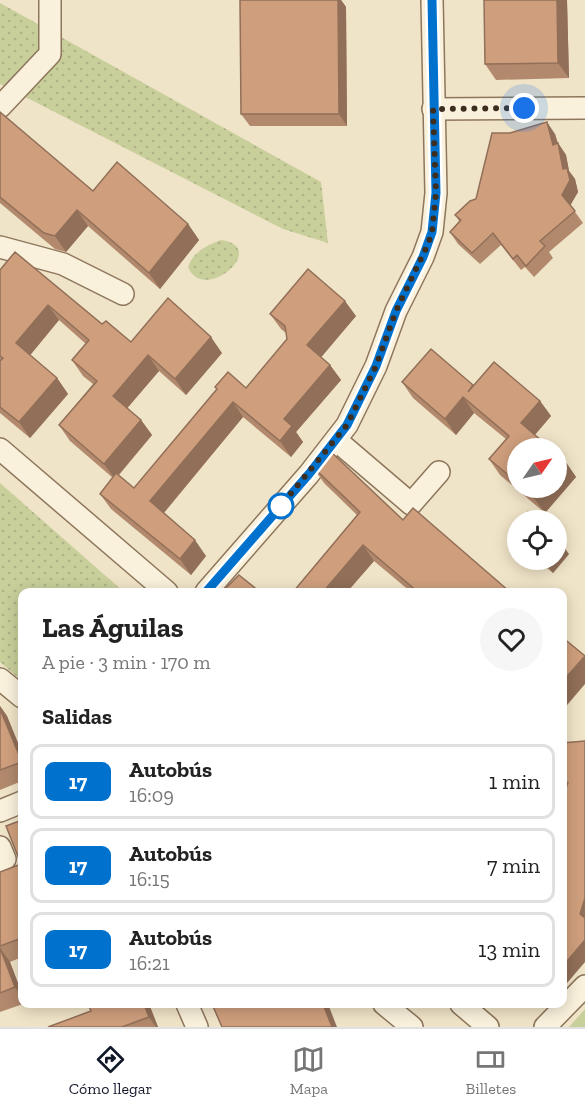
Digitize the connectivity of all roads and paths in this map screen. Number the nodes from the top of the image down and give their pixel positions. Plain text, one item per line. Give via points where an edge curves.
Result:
1 (50, 0) edge
2 (432, 0) edge
3 (0, 107) edge
4 (585, 108) edge
5 (433, 109) junction
6 (0, 247) edge
7 (123, 294) dead end
8 (336, 440) junction
9 (0, 449) edge
10 (440, 472) dead end
11 (162, 588) edge
12 (209, 588) edge
13 (0, 679) edge
14 (18, 695) edge
15 (18, 804) edge
16 (0, 811) edge
17 (0, 847) edge
18 (0, 861) edge
19 (585, 986) edge
20 (567, 1004) edge
21 (189, 1008) edge
22 (389, 1008) edge
23 (466, 1008) edge
24 (564, 1008) edge
25 (197, 1027) edge
26 (412, 1027) edge
27 (488, 1027) edge
28 (545, 1027) edge

1 - 3 street via 50,54
2 - 5 street
4 - 5 street
5 - 8 street via 436,193 432,232 376,366
6 - 7 street via 63,264
8 - 10 street via 411,504
8 - 12 street
9 - 11 street
13 - 14 street
15 - 16 street
17 - 18 street via 5,859
19 - 20 street
21 - 25 street
22 - 26 street
23 - 27 street
24 - 28 street

